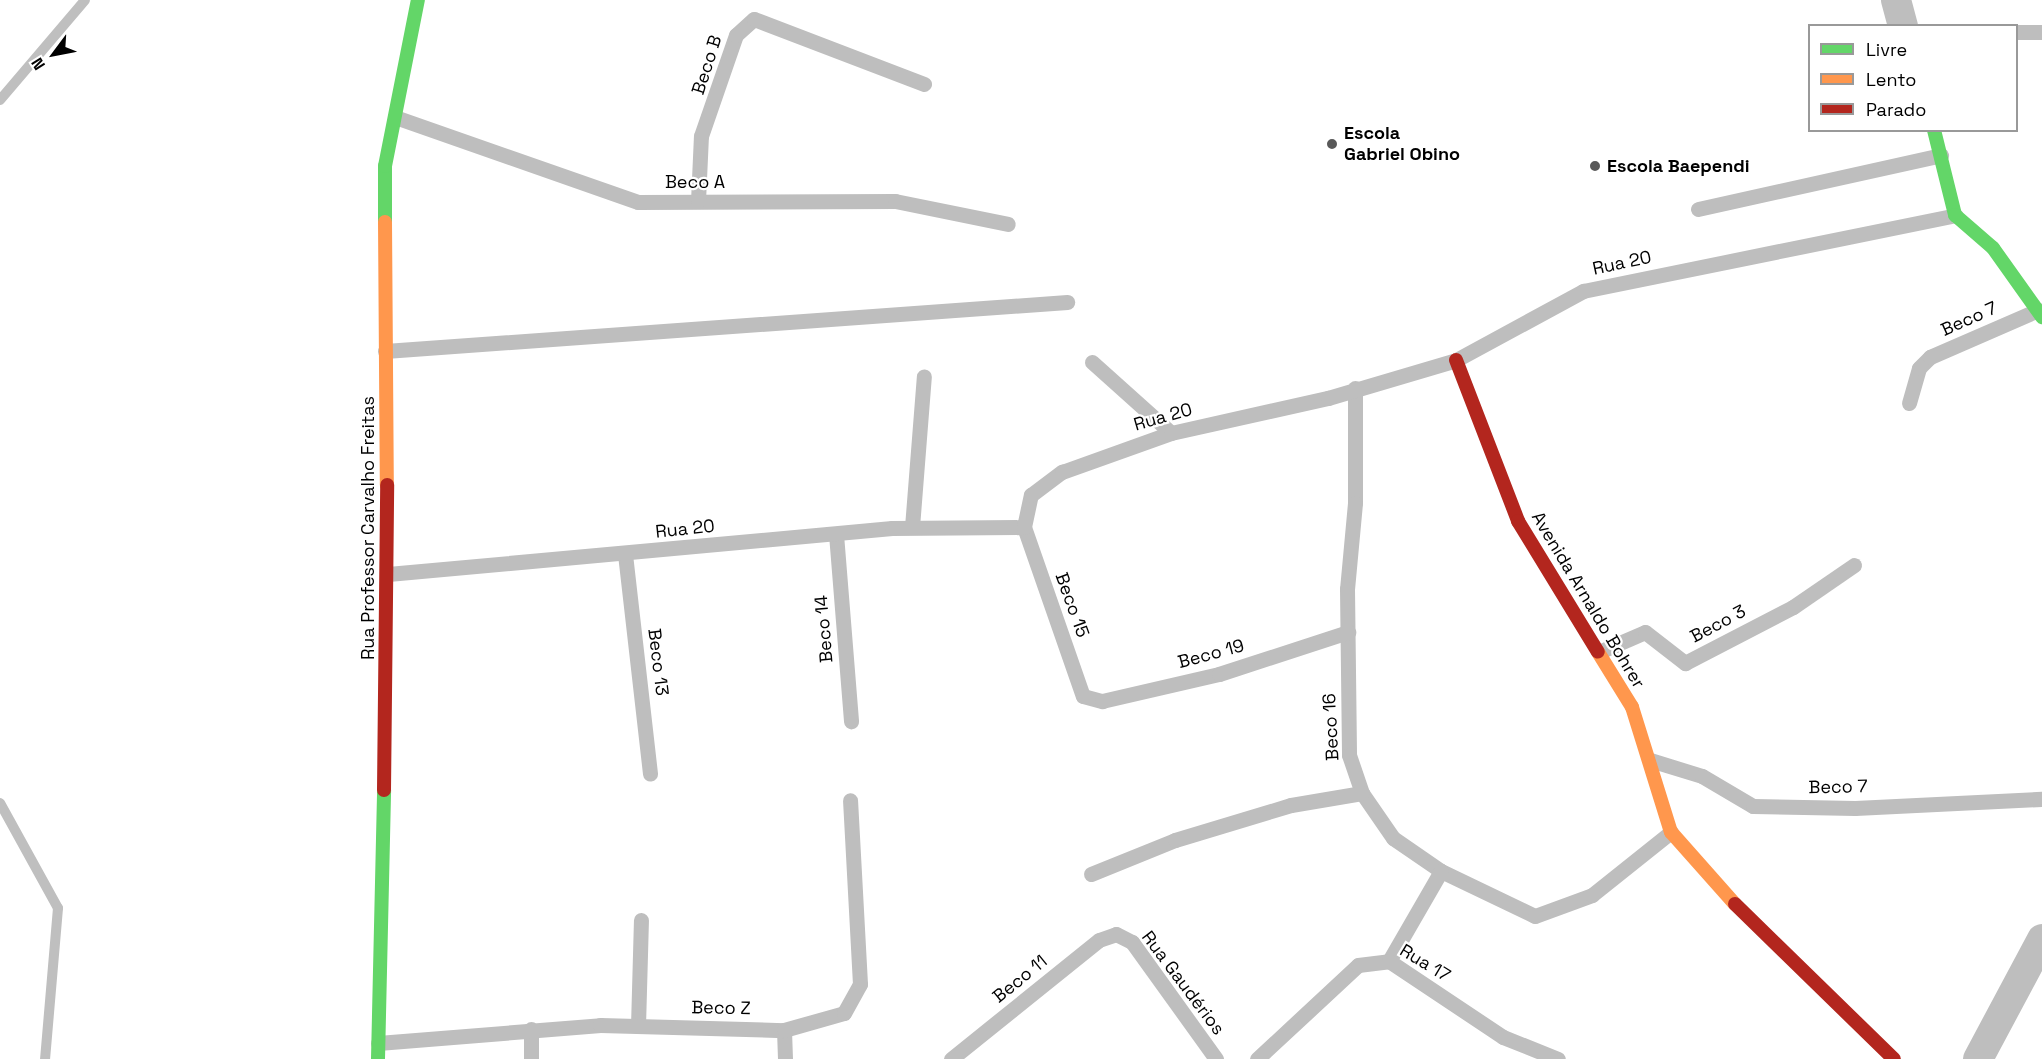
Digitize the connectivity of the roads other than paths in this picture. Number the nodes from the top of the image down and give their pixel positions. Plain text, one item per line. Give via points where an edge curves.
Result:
1 (418, 0) edge
2 (1896, 0) edge
3 (1902, 24) edge
4 (2018, 32) edge
5 (2042, 32) edge
6 (924, 84) dead end
7 (394, 117) junction
8 (1935, 132) edge
9 (1941, 155) junction
10 (698, 201) junction
11 (1698, 209) dead end
12 (1955, 215) junction
13 (1008, 224) dead end
14 (1067, 302) dead end
15 (2040, 314) edge
16 (385, 351) junction
17 (1456, 360) junction
18 (1092, 362) dead end
19 (924, 376) dead end
20 (1355, 388) junction
21 (1909, 403) dead end
22 (1170, 433) junction
23 (912, 527) junction
24 (1024, 527) junction
25 (836, 534) junction
26 (625, 554) junction
27 (1854, 564) dead end
28 (388, 574) junction
29 (1348, 632) junction
30 (1599, 652) junction
31 (1083, 696) joint
32 (851, 721) dead end
33 (1644, 758) junction
34 (650, 774) dead end
35 (1362, 793) junction
36 (2042, 799) edge
37 (850, 800) dead end
38 (1671, 832) junction
39 (1441, 871) junction
40 (1091, 874) dead end
41 (641, 920) dead end
42 (1116, 934) joint
43 (2042, 939) edge
44 (1389, 961) junction
45 (638, 1026) junction
46 (531, 1029) junction
47 (784, 1030) junction
48 (378, 1051) edge
49 (531, 1059) edge
50 (785, 1059) edge
51 (951, 1059) edge
52 (1216, 1059) edge
53 (1257, 1059) edge
54 (1558, 1059) edge
55 (1894, 1059) edge
56 (1978, 1059) edge

1 - 7 street, Rua Professor Carvalho Freitas
2 - 3 street
4 - 5 lane
6 - 10 lane, Beco B via 754,19 736,35 701,136
7 - 10 lane, Beco A via 638,202
7 - 16 street, Rua Professor Carvalho Freitas via 385,166
8 - 9 street
9 - 11 lane
9 - 12 street
10 - 13 lane, Beco A via 895,201
12 - 15 street via 1993,248
12 - 17 lane, Rua 20 via 1583,291
14 - 16 lane
15 - 21 lane, Beco 7 via 1930,357 1919,368
16 - 28 street, Rua Professor Carvalho Freitas
17 - 20 lane, Rua 20
17 - 30 street, Avenida Arnaldo Bohrer via 1518,521
18 - 22 lane
19 - 23 lane
20 - 22 lane, Rua 20
20 - 29 lane, Beco 16
22 - 24 lane, Rua 20 via 1062,472 1031,495
23 - 24 lane, Rua 20
23 - 25 lane, Rua 20
24 - 31 lane, Beco 15
25 - 26 lane, Rua 20
25 - 32 lane, Beco 14
26 - 28 lane, Rua 20
26 - 34 lane, Beco 13
27 - 30 lane, Beco 3 via 1793,607 1685,663 1645,632
28 - 48 street, Rua Professor Carvalho Freitas
29 - 31 lane, Beco 19 via 1219,674 1102,701
29 - 35 lane, Beco 16 via 1349,755
30 - 33 street, Avenida Arnaldo Bohrer via 1632,707
33 - 36 lane, Beco 7 via 1702,776 1754,806
33 - 38 street, Avenida Arnaldo Bohrer
35 - 39 lane, Beco 16 via 1393,838
35 - 40 lane via 1280,808 1175,840
37 - 47 lane, Beco Z via 860,984 844,1013
38 - 39 lane, Beco 16 via 1592,895 1535,916
38 - 55 street, Avenida Arnaldo Bohrer via 1738,907
39 - 44 lane
41 - 45 lane
42 - 51 lane, Beco 11 via 1099,940
42 - 52 lane, Rua Gaudérios via 1132,942
43 - 56 street
44 - 53 lane, Rua 17 via 1358,965
44 - 54 lane, Rua 17 via 1503,1037
45 - 46 lane, Beco Z
45 - 47 lane, Beco Z
46 - 48 lane, Beco Z
46 - 49 lane
47 - 50 lane

